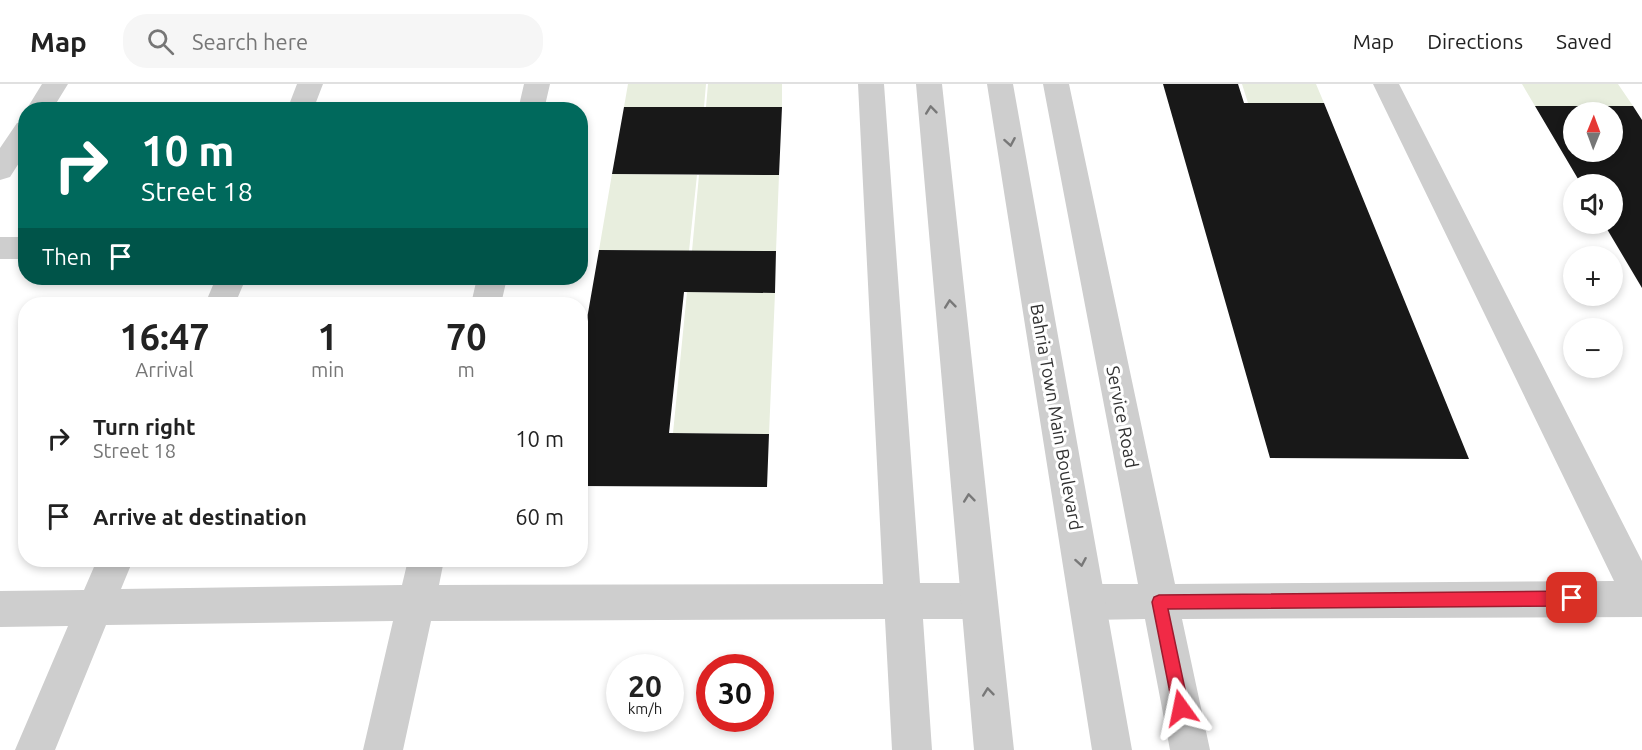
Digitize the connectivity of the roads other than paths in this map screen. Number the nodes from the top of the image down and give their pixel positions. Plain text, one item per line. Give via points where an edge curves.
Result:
1 (55, 84) edge
2 (310, 84) edge
3 (537, 84) edge
4 (872, 84) edge
5 (929, 84) edge
6 (1000, 84) edge
7 (1056, 84) edge
8 (1386, 84) edge
9 (44, 102) edge
10 (303, 102) edge
11 (533, 102) edge
12 (18, 142) edge
13 (0, 170) edge
14 (0, 248) edge
15 (18, 248) edge
16 (112, 567) edge
17 (424, 567) edge
18 (1642, 598) edge
19 (979, 601) junction
20 (904, 602) junction
21 (1088, 602) junction
22 (1159, 602) junction
23 (416, 603) junction
24 (0, 609) edge
25 (94, 610) junction
26 (35, 750) edge
27 (383, 750) edge
28 (912, 750) edge
29 (994, 750) edge
30 (1112, 750) edge
31 (1190, 750) edge

1 - 9 street
2 - 10 street
3 - 11 street
4 - 20 street
19 -> 5 street
6 -> 21 street, Bahria Town Main Boulevard
7 - 22 street, Service Road
8 - 18 street
12 - 13 street
14 - 15 street
16 - 25 street
17 - 23 street
18 - 22 street
19 - 20 street
29 -> 19 street
20 - 23 street
20 - 28 street
21 - 22 street
21 - 30 street, Bahria Town Main Boulevard
22 - 31 street, Service Road
23 - 25 street
23 - 27 street
24 - 25 street
25 - 26 street

